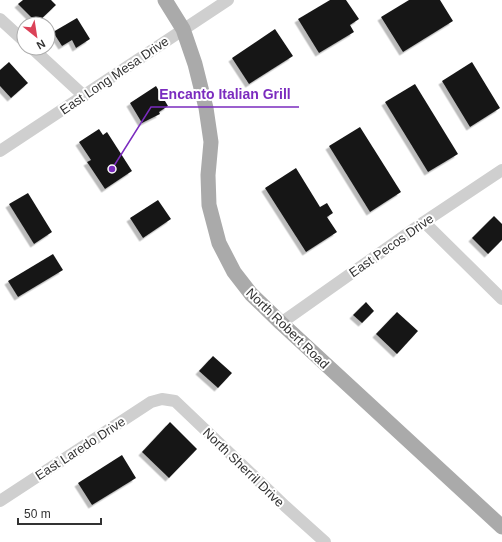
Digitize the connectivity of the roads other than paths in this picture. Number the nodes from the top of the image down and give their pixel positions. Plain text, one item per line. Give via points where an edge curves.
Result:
1 (165, 0) edge
2 (228, 0) edge
3 (0, 19) edge
4 (183, 29) junction
5 (16, 34) edge
6 (41, 56) edge
7 (84, 96) junction
8 (0, 151) edge
9 (502, 170) edge
10 (424, 222) junction
11 (502, 299) edge
12 (281, 323) junction
13 (162, 399) joint
14 (0, 501) edge
15 (502, 528) edge
16 (325, 542) edge

1 - 4 main road, North Robert Road
2 - 4 street, East Long Mesa Drive
3 - 5 street
4 - 7 street, East Long Mesa Drive
4 - 12 main road, North Robert Road via 206,108 211,142 209,205 219,243 234,272 251,294
6 - 7 street
7 - 8 street, East Long Mesa Drive
9 - 10 street, East Pecos Drive
10 - 11 street
10 - 12 street, East Pecos Drive
12 - 15 main road, North Robert Road
13 - 14 street, East Laredo Drive via 151,402
13 - 16 street, North Sherril Drive via 175,401

